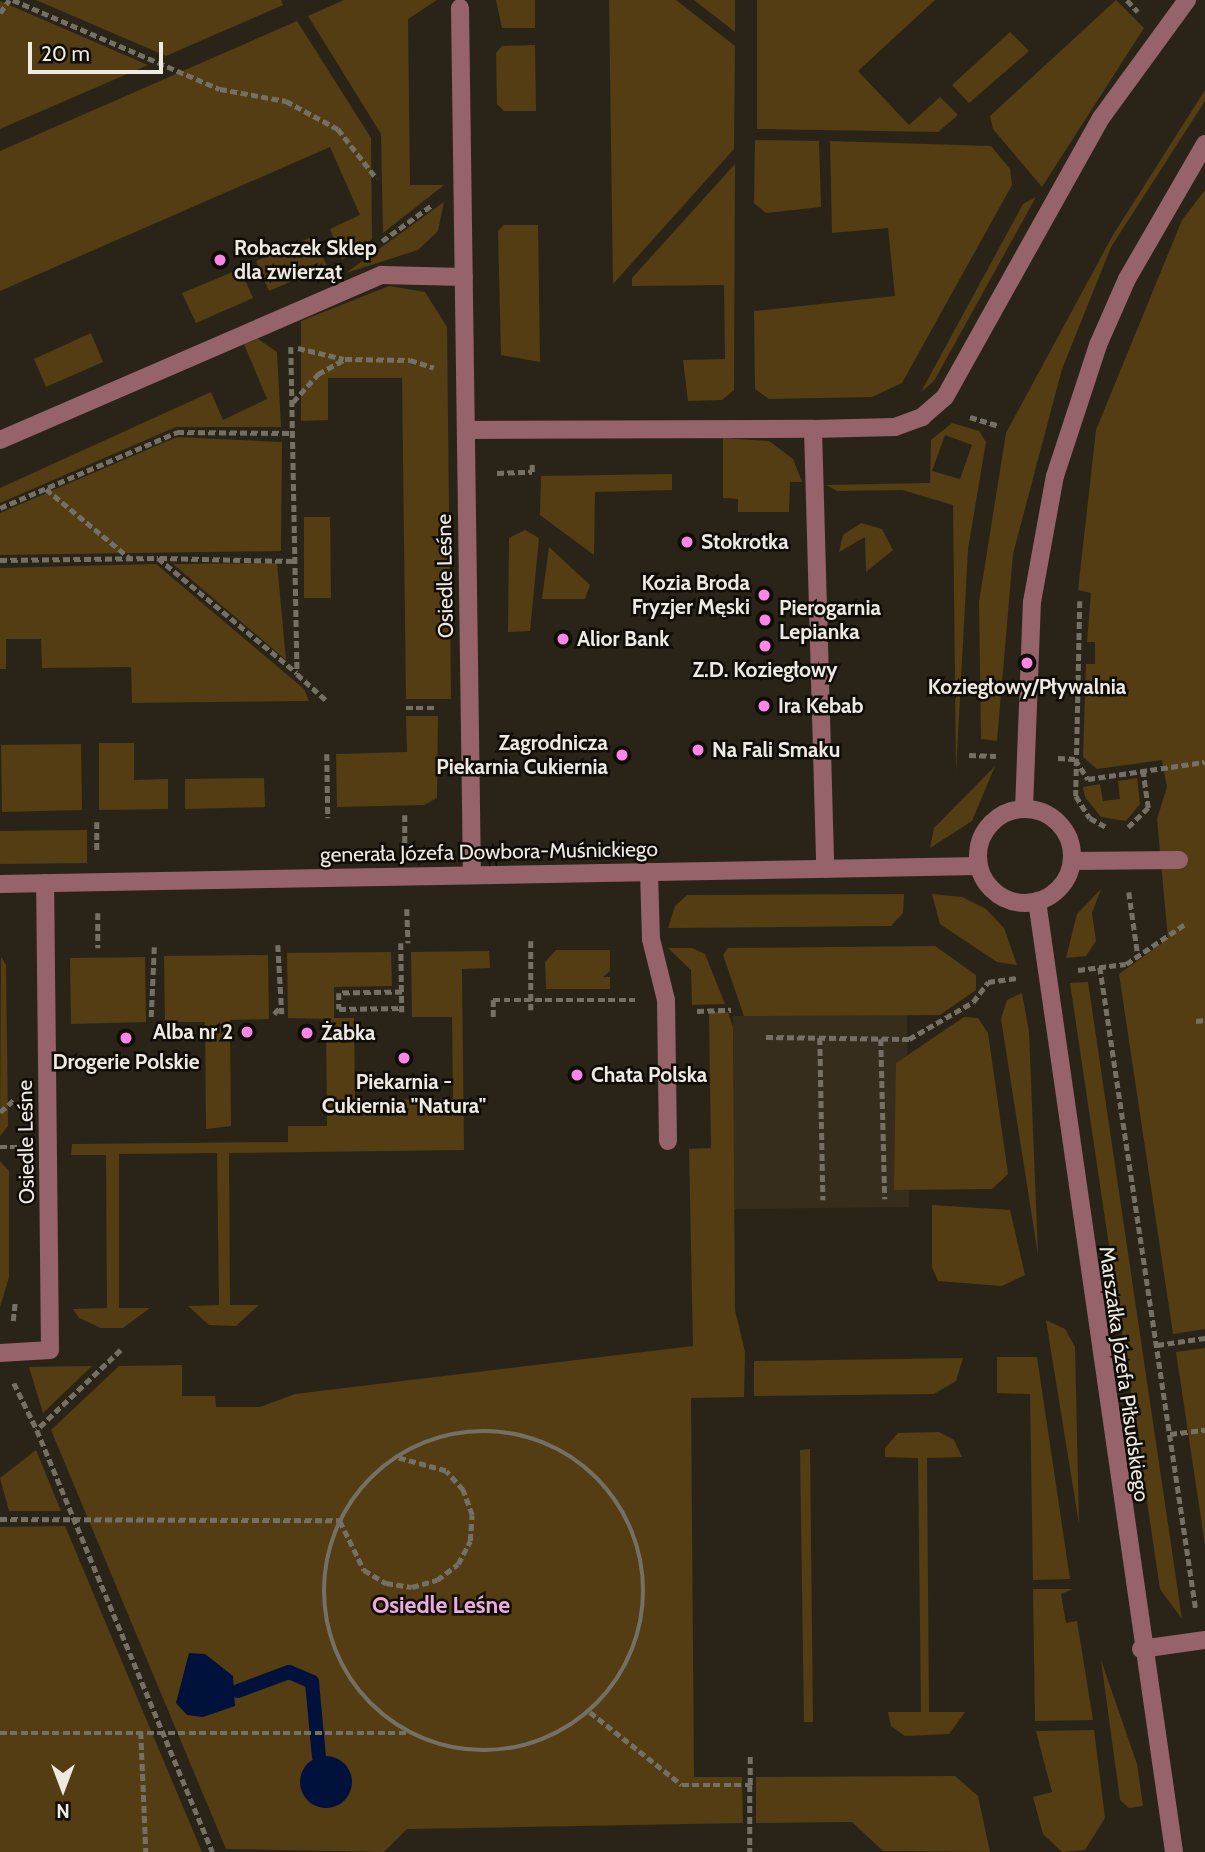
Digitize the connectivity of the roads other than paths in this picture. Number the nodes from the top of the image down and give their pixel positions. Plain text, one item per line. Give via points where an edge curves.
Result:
1 (1186, 0) edge
2 (460, 8) dead end
3 (1205, 144) edge
4 (464, 277) junction
5 (813, 429) junction
6 (466, 430) junction
7 (0, 440) edge
8 (1024, 809) junction
9 (1179, 860) dead end
10 (1072, 861) junction
11 (979, 866) junction
12 (825, 869) junction
13 (649, 872) junction
14 (472, 874) junction
15 (45, 883) junction
16 (0, 884) edge
17 (1037, 901) junction
18 (668, 1141) dead end
19 (0, 1353) edge
20 (1203, 1640) edge
21 (1142, 1649) junction
22 (1174, 1852) edge

1 - 5 street via 1093,130 945,397 922,417 895,426
2 - 4 street, Osiedle Leśne
3 - 8 street via 1127,279 1098,345 1055,477 1032,602
4 - 6 street, Osiedle Leśne
4 - 7 street via 382,275
5 - 6 street
5 - 12 street
6 - 14 street, Osiedle Leśne
8 - 10 street via 1058,821
8 - 11 street via 1005,813 986,829
9 - 10 street
10 - 17 street via 1060,886
11 - 12 street, generała Józefa Dowbora-Muśnickiego
11 - 17 street via 988,885 1005,898
12 - 13 street, generała Józefa Dowbora-Muśnickiego
13 - 14 street, generała Józefa Dowbora-Muśnickiego
13 - 18 street via 651,939 666,1000
14 - 15 street, generała Józefa Dowbora-Muśnickiego
15 - 16 street, generała Józefa Dowbora-Muśnickiego
15 - 19 street, Osiedle Leśne via 50,1350
17 - 21 street, Marszałka Józefa Piłsudskiego
20 - 21 street
21 - 22 street, Marszałka Józefa Piłsudskiego

